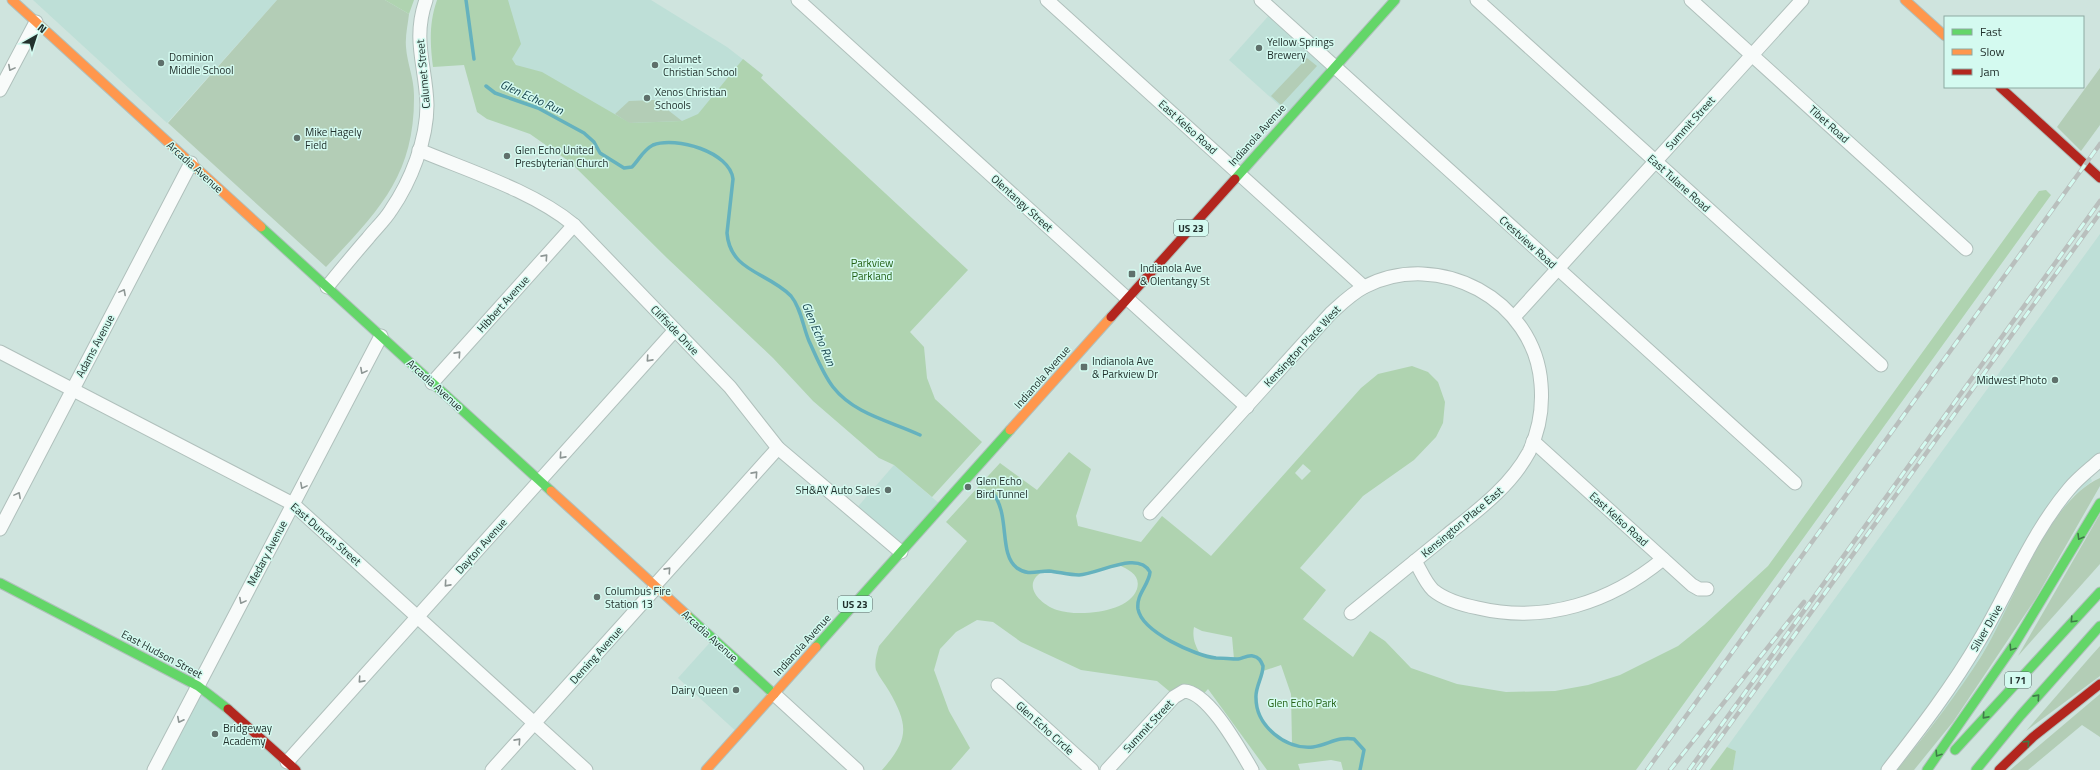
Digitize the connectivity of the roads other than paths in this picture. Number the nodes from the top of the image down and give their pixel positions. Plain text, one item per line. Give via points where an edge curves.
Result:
1 (12, 0) edge
2 (426, 0) edge
3 (798, 0) edge
4 (1047, 0) edge
5 (1261, 0) edge
6 (1395, 0) edge
7 (1477, 0) edge
8 (1691, 0) edge
9 (1802, 0) edge
10 (1906, 0) edge
11 (36, 22) junction
12 (1944, 35) edge
13 (1752, 55) junction
14 (1335, 67) junction
15 (2001, 88) edge
16 (0, 90) edge
17 (419, 150) junction
18 (1655, 161) junction
19 (191, 163) junction
20 (1239, 174) junction
21 (2100, 178) edge
22 (574, 225) junction
23 (1966, 249) dead end
24 (1557, 268) junction
25 (327, 287) junction
26 (1364, 287) junction
27 (1128, 299) junction
28 (1514, 317) junction
29 (675, 330) junction
30 (381, 336) junction
31 (0, 352) edge
32 (1881, 365) dead end
33 (432, 383) junction
34 (73, 390) junction
35 (1247, 407) junction
36 (1533, 441) junction
37 (778, 448) junction
38 (2100, 460) edge
39 (2100, 473) edge
40 (540, 481) junction
41 (2076, 482) junction
42 (1795, 483) dead end
43 (2100, 503) edge
44 (293, 504) junction
45 (1150, 513) dead end
46 (0, 529) edge
47 (901, 552) junction
48 (1663, 559) junction
49 (1416, 561) junction
50 (0, 583) edge
51 (656, 586) junction
52 (1707, 589) dead end
53 (2100, 592) edge
54 (1351, 613) dead end
55 (418, 617) junction
56 (2100, 626) edge
57 (2100, 684) edge
58 (998, 685) dead end
59 (198, 686) junction
60 (774, 694) junction
61 (534, 723) junction
62 (1943, 764) edge
63 (292, 766) edge
64 (154, 770) edge
65 (492, 770) edge
66 (586, 770) edge
67 (706, 770) edge
68 (858, 770) edge
69 (1092, 770) edge
70 (1107, 770) edge
71 (1252, 770) edge
72 (1888, 770) edge
73 (1927, 770) edge
74 (1976, 770) edge
75 (1999, 770) edge

1 - 11 main road, Arcadia Avenue
2 - 17 street, Calumet Street via 419,44 427,108
3 - 27 street, Olentangy Street
4 - 20 street, East Kelso Road
5 - 14 street, Crestview Road
6 - 14 main road, Indianola Avenue / US 23
7 - 18 street, East Tulane Road
8 - 13 street, Tibet Road
9 - 13 street, Summit Street
10 - 12 main road
11 -> 16 street
11 - 19 main road, Arcadia Avenue
13 - 18 street, Summit Street
13 - 23 street, Tibet Road
14 - 20 main road, Indianola Avenue / US 23
14 - 24 street, Crestview Road
15 - 21 main road
17 - 22 street, Cliffside Drive via 544,204
17 - 25 street, Calumet Street via 410,175 391,210
18 - 24 street, Summit Street
18 - 32 street, East Tulane Road
19 - 25 main road, Arcadia Avenue
34 -> 19 street, Adams Avenue
20 - 26 street, East Kelso Road
20 - 27 main road, Indianola Avenue / US 23
22 - 29 street, Cliffside Drive
33 -> 22 street, Hibbert Avenue
24 - 28 street, Summit Street
24 - 42 street, Crestview Road
25 - 30 main road, Arcadia Avenue
26 - 28 street, Kensington Place West via 1388,278 1412,274 1454,279 1490,295
26 - 35 street, Kensington Place West via 1331,313
27 - 35 street, Olentangy Street
27 - 47 main road, Indianola Avenue / US 23
28 - 36 street, Kensington Place East via 1531,345 1540,377 1541,410
29 - 37 street, Cliffside Drive via 748,408
29 -> 40 street, Dayton Avenue
30 - 33 main road, Arcadia Avenue
30 -> 44 street, Medary Avenue
31 - 34 street, East Duncan Street
33 - 40 main road, Arcadia Avenue
34 - 44 street, East Duncan Street
46 -> 34 street, Adams Avenue
35 - 45 street, Kensington Place West
36 - 48 street, East Kelso Road
36 - 49 street, Kensington Place East via 1521,465 1502,489
37 - 47 street, Cliffside Drive
51 -> 37 street, Deming Avenue
38 - 41 street, Silver Drive
39 - 41 street, Silver Drive
40 - 51 main road, Arcadia Avenue
40 -> 55 street, Dayton Avenue
41 - 72 street, Silver Drive via 2044,524 1979,642
43 -> 73 main road via 2014,645
44 - 55 street, East Duncan Street
44 -> 59 street, Medary Avenue
47 - 60 main road, Indianola Avenue / US 23
48 - 49 street via 1626,586 1598,599 1563,610 1527,614 1487,610 1443,596 1429,585
48 - 52 street, East Kelso Road via 1695,588
49 - 54 street, Kensington Place East
50 - 59 main road, East Hudson Street
51 - 60 main road, Arcadia Avenue
51 - 61 street, Deming Avenue
53 -> 62 main road, I 71
55 - 61 street, East Duncan Street
55 -> 63 street, Dayton Avenue
74 -> 56 main road, I 71 via 2020,715
75 -> 57 main road via 2033,737
58 - 69 street, Glen Echo Circle
59 - 63 main road, East Hudson Street via 226,707
59 -> 64 street, Medary Avenue
60 - 67 main road, Indianola Avenue / US 23
60 - 68 street, Arcadia Avenue
65 -> 61 street, Deming Avenue
61 - 66 street, East Duncan Street
70 - 71 street, Summit Street via 1174,697 1184,691 1193,693 1210,707

